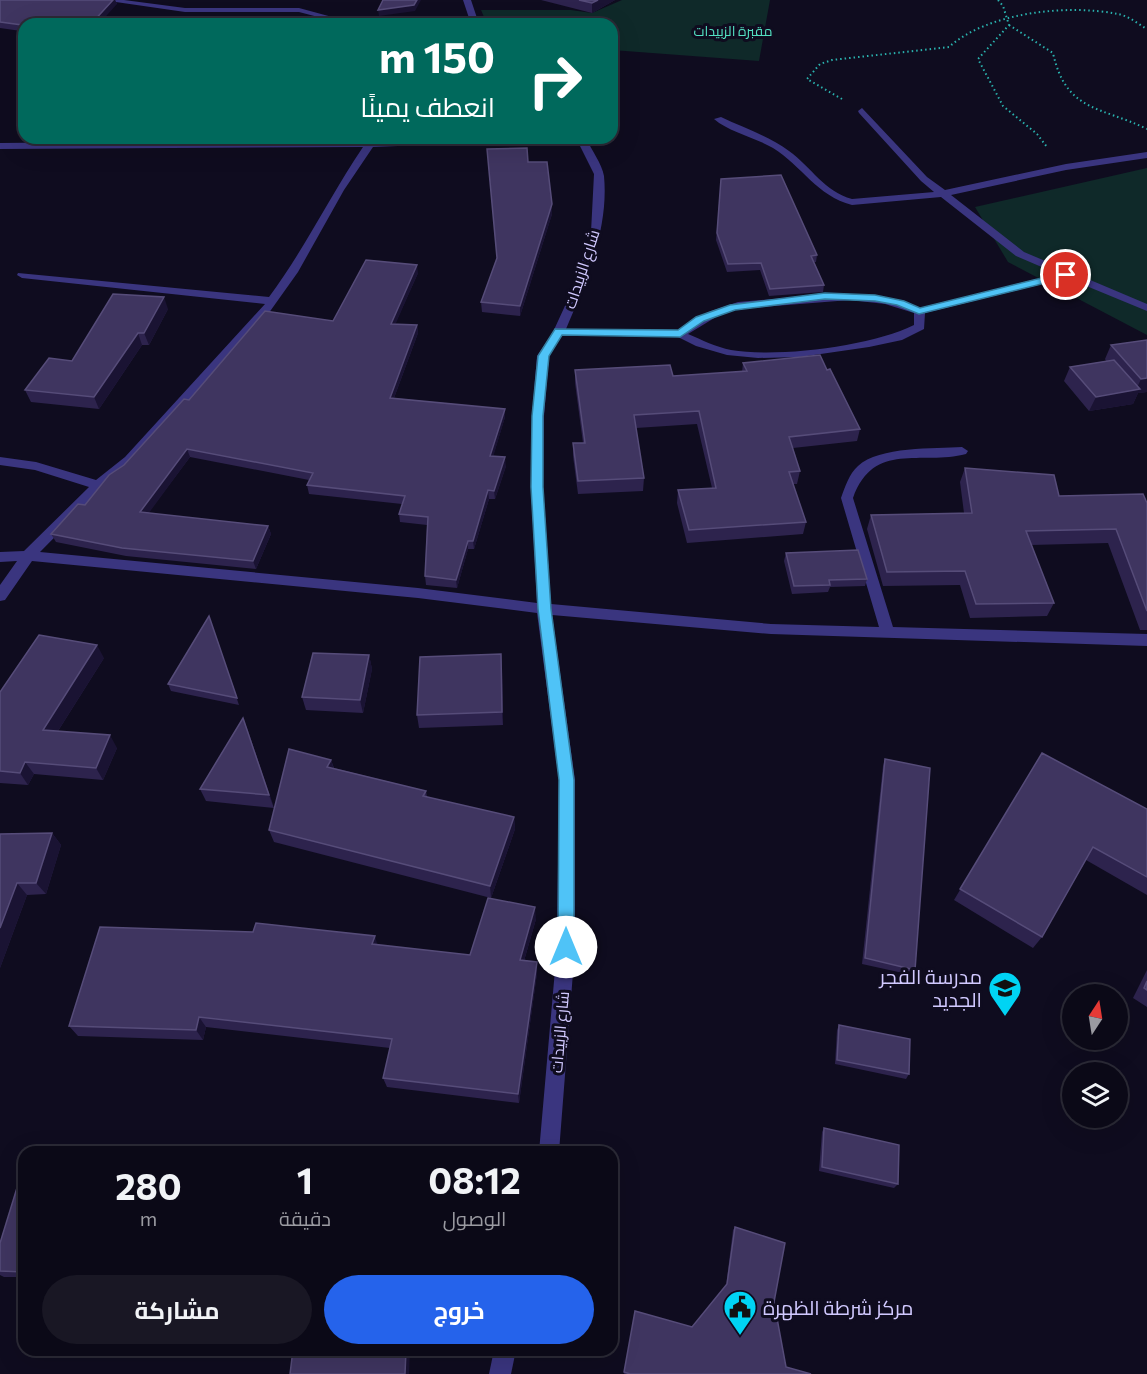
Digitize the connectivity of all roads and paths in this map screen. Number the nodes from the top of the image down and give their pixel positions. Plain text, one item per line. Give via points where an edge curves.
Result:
1 (106, 0) edge
2 (467, 0) edge
3 (998, 0) edge
4 (330, 18) edge
5 (473, 18) edge
6 (1007, 20) junction
7 (1009, 25) junction
8 (1147, 29) edge
9 (862, 111) joint
10 (718, 118) dead end
11 (1147, 129) edge
12 (186, 144) edge
13 (371, 144) edge
14 (584, 144) edge
15 (0, 147) edge
16 (1147, 155) edge
17 (1059, 168) junction
18 (942, 194) junction
19 (22, 275) dead end
20 (1066, 275) junction
21 (272, 301) junction
22 (1147, 308) edge
23 (919, 311) junction
24 (559, 332) junction
25 (680, 334) junction
26 (962, 450) dead end
27 (0, 462) edge
28 (98, 485) junction
29 (28, 556) junction
30 (0, 557) edge
31 (0, 596) edge
32 (544, 609) junction
33 (888, 633) junction
34 (1147, 640) edge
35 (549, 1146) edge
36 (504, 1356) edge
37 (500, 1374) edge

1 - 4 street via 184,10 299,10
2 - 5 street
3 - 6 path
6 - 7 path
6 - 8 path via 1032,14 1120,14
6 - 9 path via 986,24 956,38 949,47 832,60 820,64 807,79
7 - 11 path via 1053,53 1065,91 1085,104
7 - 17 path via 978,59 989,88 1014,117 1041,136
9 - 18 street
10 - 18 street via 783,151 824,191 840,200 870,202
12 - 15 street
13 - 21 street
14 - 24 street, شارع الزبيدات via 599,174 596,232 580,284
16 - 17 street
17 - 18 street
18 - 20 street via 1020,254
19 - 21 street
20 - 22 street
20 - 23 street
21 - 28 street via 129,460
23 - 25 street via 875,298 825,296 733,307 700,319
23 - 25 street via 920,327 898,338 800,354 731,353
24 - 25 street
24 - 32 street, شارع الزبيدات via 543,356 538,416 537,487
26 - 33 street via 898,456 868,464 854,480 847,498
27 - 28 street via 36,466
28 - 29 street
29 - 30 street
29 - 31 street
29 - 32 street via 418,593
32 - 33 street via 771,629
32 - 35 street, شارع الزبيدات via 567,780 566,947
33 - 34 street
36 - 37 street

